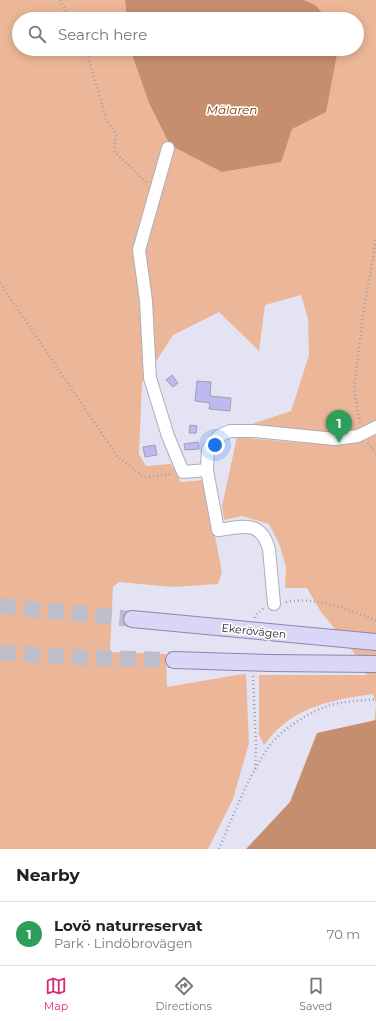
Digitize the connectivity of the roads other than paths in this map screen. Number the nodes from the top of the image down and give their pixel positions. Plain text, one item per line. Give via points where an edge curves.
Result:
1 (168, 148) dead end
2 (376, 427) edge
3 (207, 470) junction
4 (274, 604) road end
5 (132, 619) tunnel mouth
6 (376, 642) edge
7 (174, 660) tunnel mouth
8 (376, 664) edge

1 - 3 street via 139,250 146,301 150,378 168,436 183,472
2 - 3 street via 358,436 335,439 230,431 219,436 208,450
3 - 4 street via 218,530 256,528 267,540
5 - 6 main road, Ekerövägen, bridge
7 - 8 main road, bridge

